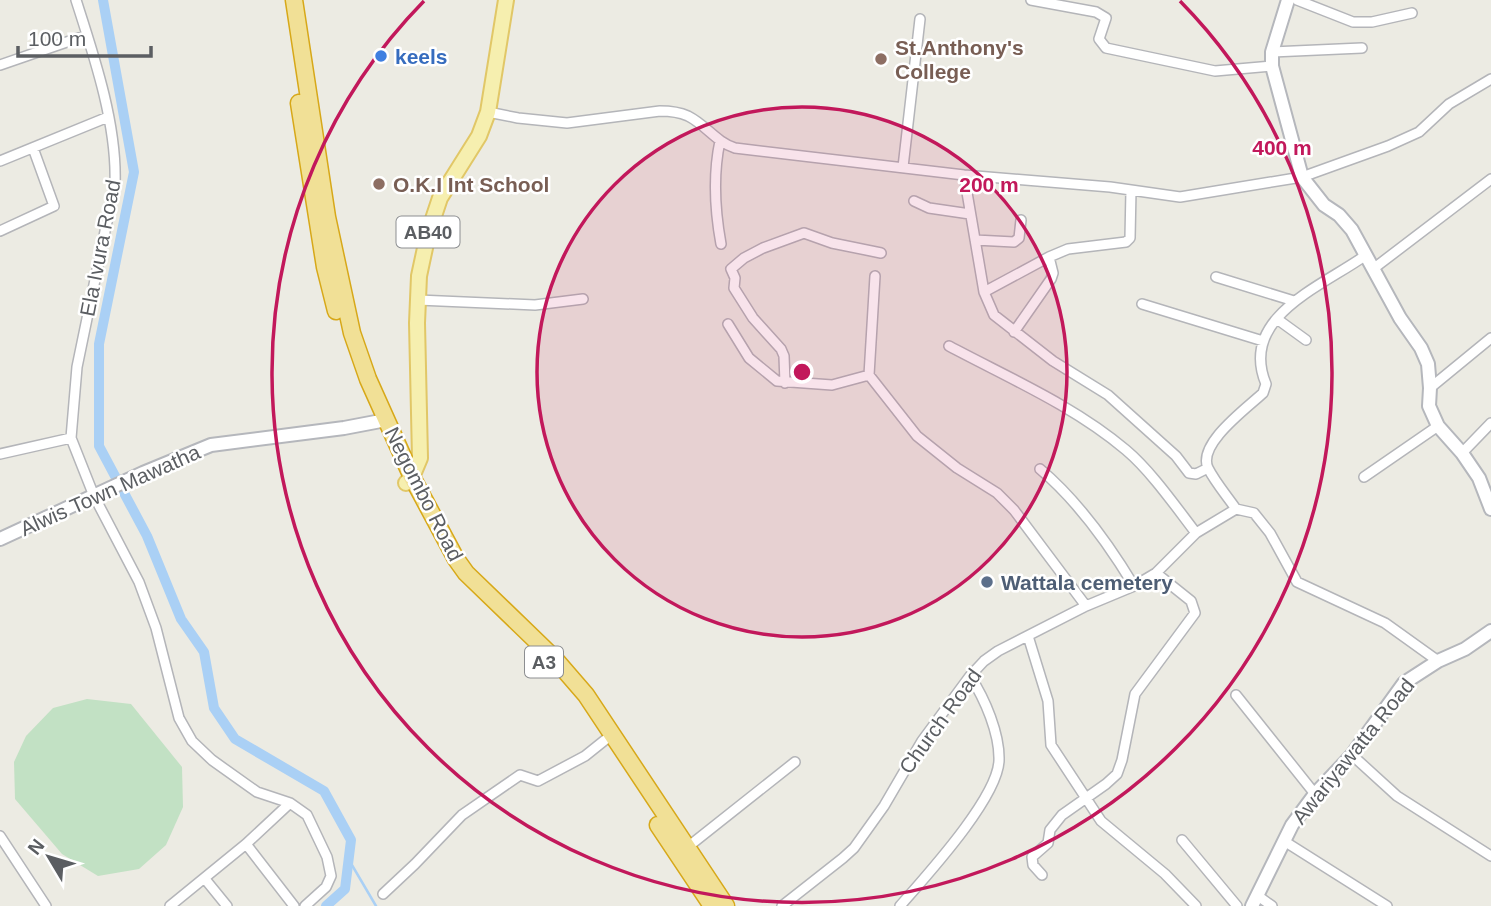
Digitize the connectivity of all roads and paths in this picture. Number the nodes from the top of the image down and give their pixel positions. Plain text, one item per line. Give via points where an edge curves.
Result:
1 (76, 0) edge
2 (284, 0) edge
3 (294, 0) edge
4 (506, 0) edge
5 (1031, 0) edge
6 (1288, 0) edge
7 (1297, 0) edge
8 (1412, 13) dead end
9 (920, 19) dead end
10 (88, 35) junction
11 (1362, 48) dead end
12 (1272, 52) junction
13 (0, 65) edge
14 (1272, 66) junction
15 (1491, 79) edge
16 (488, 112) junction
17 (108, 117) junction
18 (720, 141) junction
19 (33, 148) junction
20 (0, 161) edge
21 (903, 167) junction
22 (964, 175) junction
23 (1302, 177) junction
24 (1491, 179) edge
25 (1131, 190) junction
26 (914, 201) dead end
27 (970, 214) junction
28 (1021, 220) dead end
29 (0, 231) edge
30 (975, 240) junction
31 (721, 244) dead end
32 (881, 253) dead end
33 (1366, 256) junction
34 (1049, 257) junction
35 (1373, 268) junction
36 (875, 276) dead end
37 (1216, 277) dead end
38 (984, 292) junction
39 (583, 299) dead end
40 (418, 300) junction
41 (1294, 301) junction
42 (1142, 304) dead end
43 (1277, 319) junction
44 (728, 324) dead end
45 (1014, 332) junction
46 (1491, 338) edge
47 (1306, 340) dead end
48 (1264, 341) junction
49 (949, 346) dead end
50 (869, 375) junction
51 (785, 383) junction
52 (1430, 388) junction
53 (381, 421) junction
54 (1491, 423) edge
55 (1438, 426) junction
56 (71, 438) junction
57 (1462, 453) junction
58 (0, 454) edge
59 (1208, 468) junction
60 (1040, 469) dead end
61 (1364, 477) dead end
62 (409, 480) junction
63 (98, 494) junction
64 (1236, 509) junction
65 (1491, 509) edge
66 (1196, 533) junction
67 (0, 539) edge
68 (1156, 573) junction
69 (1134, 586) junction
70 (1086, 606) junction
71 (1490, 635) edge
72 (1028, 636) junction
73 (1438, 661) junction
74 (970, 676) junction
75 (1236, 695) dead end
76 (605, 740) junction
77 (1352, 755) junction
78 (795, 762) dead end
79 (1315, 794) junction
80 (1085, 798) junction
81 (289, 803) junction
82 (0, 836) edge
83 (1182, 840) dead end
84 (1284, 841) junction
85 (246, 844) junction
86 (682, 852) junction
87 (1491, 856) edge
88 (1042, 875) dead end
89 (205, 879) junction
90 (383, 894) dead end
91 (1255, 901) edge
92 (46, 906) edge
93 (170, 906) edge
94 (227, 906) edge
95 (295, 906) edge
96 (305, 906) edge
97 (712, 906) edge
98 (726, 906) edge
99 (782, 906) edge
100 (900, 906) edge
101 (1196, 906) edge
102 (1237, 906) edge
103 (1272, 906) edge
104 (1387, 906) edge

1 - 10 street, Ela Ivura Road
2 - 53 highway, Negombo Road / A3 via 329,285 356,376
3 - 53 highway, Negombo Road / A3 via 345,307
4 - 16 main road, AB40
5 - 14 street via 1096,12 1106,18 1099,39 1106,48 1215,71
6 - 12 street
7 - 8 street via 1353,22
9 - 21 street
10 - 13 street
10 - 17 street, Ela Ivura Road
11 - 12 street
12 - 14 street
14 - 23 street
15 - 23 street via 1449,104 1419,132
16 - 18 street via 568,123 672,111 688,116
16 - 40 main road, AB40 via 479,136 440,198 419,275
17 - 19 street
17 - 56 street, Ela Ivura Road via 115,183 77,367
18 - 21 street via 735,148
18 - 31 street via 716,173
19 - 20 street
19 - 29 street via 54,206
21 - 22 street
22 - 25 street
22 - 27 street
23 - 25 street via 1181,197
23 - 33 street via 1352,230
24 - 35 street
25 - 34 street via 1130,238 1126,242 1078,247
26 - 27 street
27 - 30 street
28 - 30 street via 1019,238 1014,242
30 - 38 street
32 - 51 street via 804,233 763,248 731,269 739,296 781,349
33 - 35 street
33 - 41 street
34 - 38 street
34 - 45 street via 1051,279
35 - 52 street via 1421,348
36 - 50 street
37 - 41 street
38 - 45 street via 994,316
39 - 40 street via 535,305
40 - 62 main road, AB40 via 420,458
41 - 43 street
42 - 48 street
43 - 47 street
43 - 48 street
44 - 51 street via 749,358
45 - 59 street via 1108,395 1189,472
46 - 52 street
48 - 59 street via 1259,367 1266,384 1263,393 1214,439 1205,457
49 - 66 street via 1061,406 1128,452
50 - 51 street via 832,385
50 - 70 street via 917,436 1014,510
52 - 55 street via 1429,406
53 - 62 highway, Negombo Road / A3
53 - 63 street, Alwis Town Mawatha via 211,445
54 - 57 street
55 - 57 street
55 - 61 street
56 - 58 street
56 - 63 street, Ela Ivura Road
57 - 65 street via 1479,478
59 - 64 street
60 - 69 street via 1062,487 1112,548
62 - 76 highway, Negombo Road / A3 via 450,567 485,608 569,689
62 - 86 highway, Negombo Road / A3 via 466,573 586,695
63 - 67 street, Alwis Town Mawatha
63 - 81 street, Ela Ivura Road via 139,582 179,718 192,741 257,792
64 - 66 street, Church Road
64 - 73 street via 1254,513 1297,582 1385,623
66 - 68 street, Church Road
68 - 69 street, Church Road
68 - 80 street via 1192,601 1195,613 1135,694 1117,774
69 - 70 street, Church Road
70 - 72 street, Church Road
71 - 73 street, Awariyawatta Road
72 - 74 street, Church Road via 998,651
72 - 80 street via 1048,701 1051,745
73 - 77 street, Awariyawatta Road via 1404,683
74 - 99 street, Church Road via 922,741 868,830 843,858
74 - 100 street via 990,719 998,747 998,770 960,833
75 - 79 street
76 - 86 highway, Negombo Road / A3
76 - 90 street via 538,781 520,775 463,814
77 - 79 street, Awariyawatta Road
77 - 87 street via 1397,796
78 - 86 street
79 - 84 street, Awariyawatta Road
80 - 88 street via 1062,815 1050,830 1048,843 1032,857
80 - 101 street via 1101,821
81 - 85 street
81 - 96 street via 307,815 331,876
82 - 92 street
83 - 102 street
84 - 91 street, Awariyawatta Road
84 - 104 street
85 - 89 street
85 - 95 street
86 - 97 highway, Negombo Road / A3
86 - 98 highway, Negombo Road / A3
89 - 93 street
89 - 94 street
91 - 103 street

